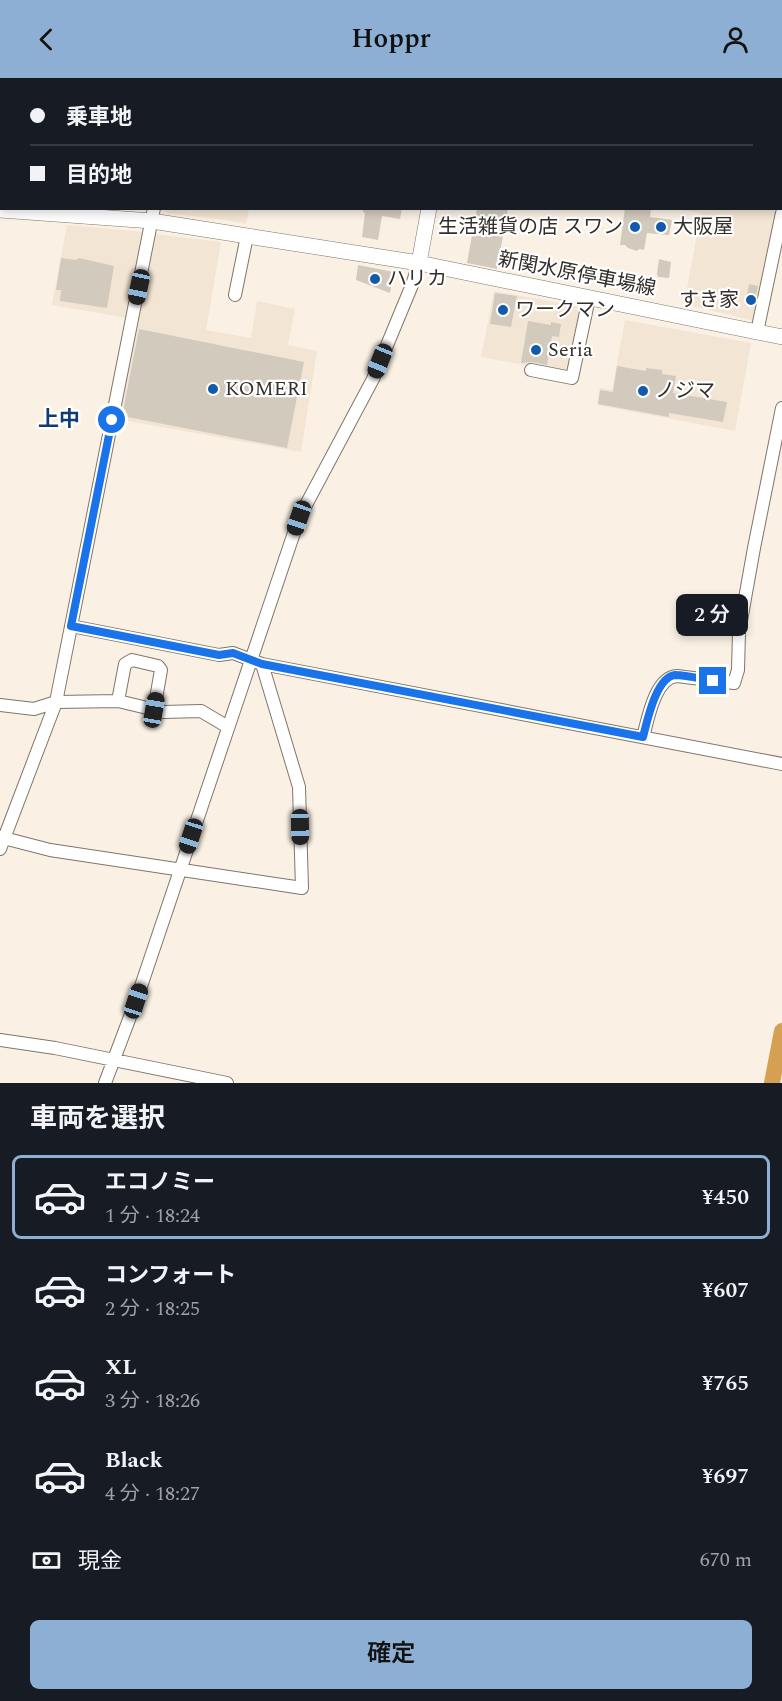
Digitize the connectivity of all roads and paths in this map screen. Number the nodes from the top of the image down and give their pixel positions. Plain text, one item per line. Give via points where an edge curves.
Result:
1 (0, 210) edge
2 (429, 210) edge
3 (782, 213) edge
4 (153, 214) edge
5 (247, 236) junction
6 (419, 263) junction
7 (235, 295) dead end
8 (589, 298) junction
9 (757, 332) junction
10 (782, 337) edge
11 (531, 370) dead end
12 (782, 408) edge
13 (71, 626) junction
14 (256, 662) junction
15 (118, 701) junction
16 (56, 702) junction
17 (0, 705) edge
18 (154, 710) junction
19 (228, 727) junction
20 (643, 737) junction
21 (782, 764) edge
22 (1, 842) edge
23 (180, 870) junction
24 (0, 1040) edge
25 (113, 1061) junction
26 (105, 1083) edge
27 (227, 1083) edge

1 - 4 main road, 新関水原停車場線
2 - 6 main road
3 - 9 street
4 - 5 main road, 新関水原停車場線
4 - 13 street
5 - 6 main road, 新関水原停車場線
5 - 7 street
6 - 8 main road, 新関水原停車場線
6 - 14 street via 373,379 299,518
8 - 9 main road, 新関水原停車場線
8 - 11 street via 572,378
9 - 10 main road, 新関水原停車場線
12 - 20 street via 739,632 734,683 670,677 653,698
13 - 14 street via 219,655 233,653
13 - 16 street
14 - 19 street
14 - 20 street
14 - 23 street via 299,787 302,888
15 - 16 street
15 - 18 street
15 - 18 street via 125,664 132,660 158,666 161,670
16 - 17 street via 34,709
16 - 22 street
18 - 19 street via 174,714 201,711
19 - 23 street
20 - 21 street
22 - 23 street
23 - 25 street
24 - 25 street
25 - 26 street
25 - 27 street

